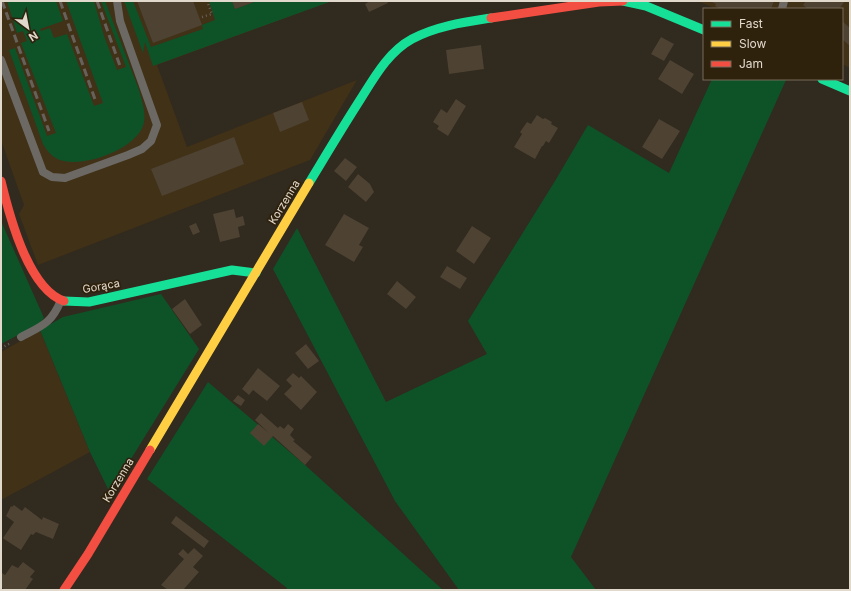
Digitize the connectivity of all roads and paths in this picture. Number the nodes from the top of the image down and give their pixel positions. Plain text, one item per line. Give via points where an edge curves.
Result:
1 (117, 1) edge
2 (207, 1) edge
3 (202, 18) dead end
4 (703, 30) edge
5 (1, 60) edge
6 (824, 80) edge
7 (850, 91) edge
8 (1, 181) edge
9 (256, 273) junction
10 (61, 300) junction
11 (21, 338) dead end
12 (64, 590) edge

1 - 5 lane via 120,21 157,125 151,141 142,149 65,178 52,177 43,172
2 - 3 path via 212,14
4 - 9 street, Korzenna via 646,6 625,1 460,23 412,39 382,66 368,86
6 - 7 street
8 - 10 street via 9,215 35,274 47,290
9 - 10 street, Gorąca via 232,270 88,302
9 - 12 street, Korzenna
10 - 11 lane via 56,312 46,324

